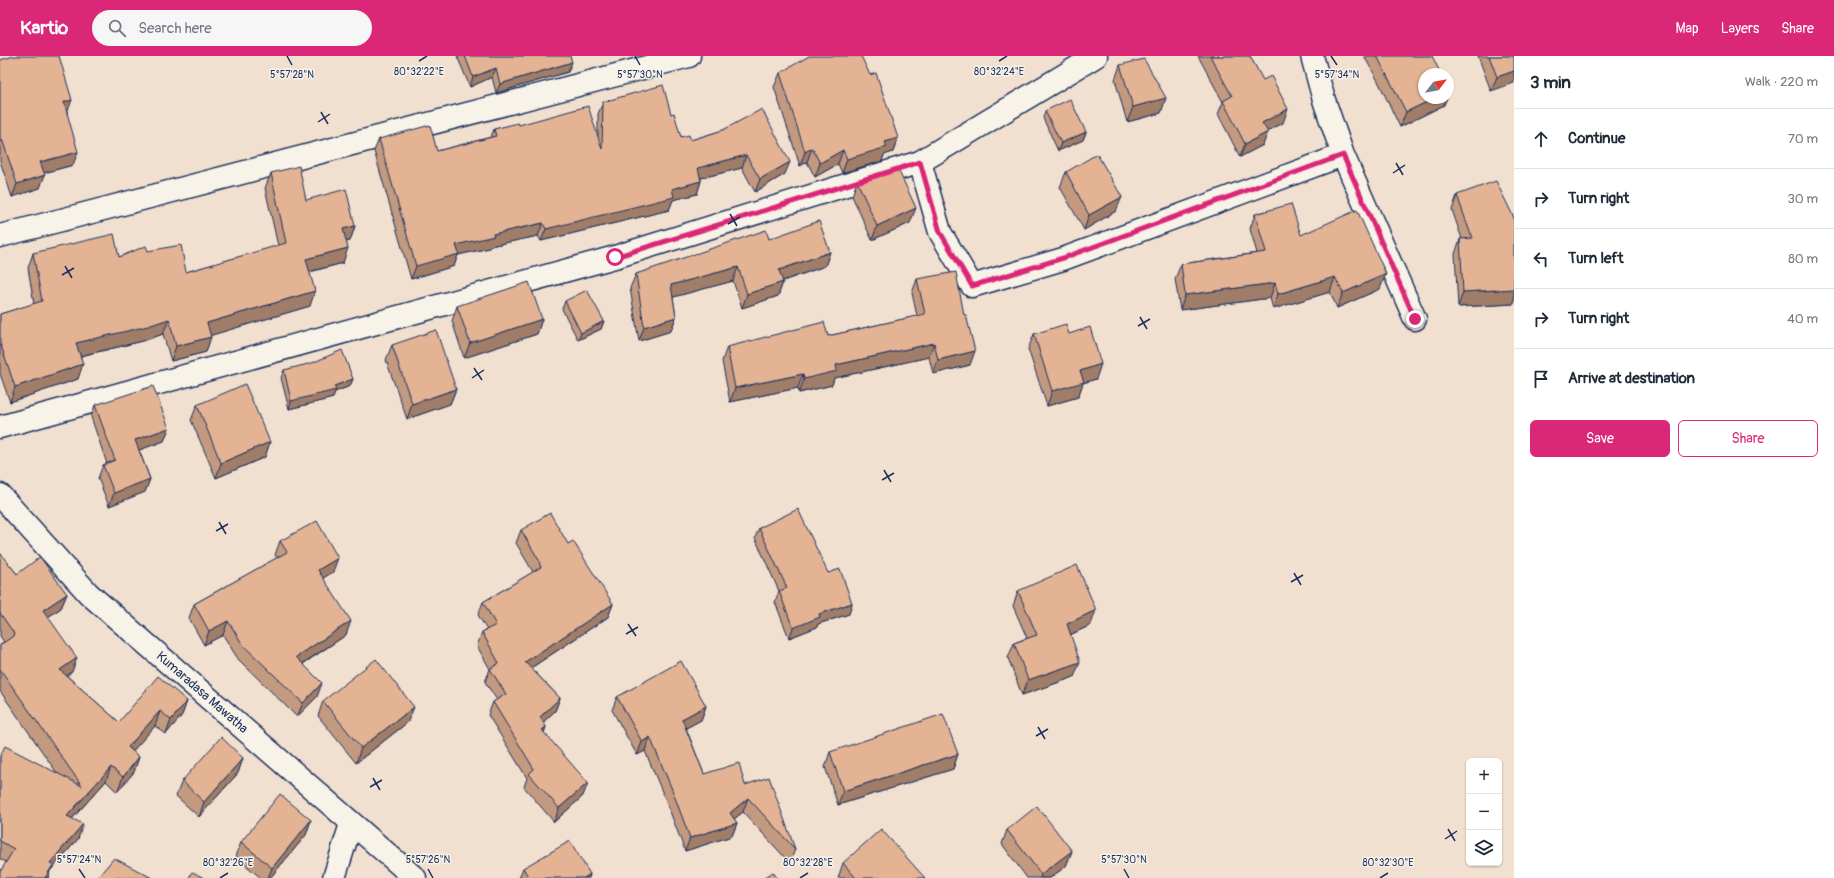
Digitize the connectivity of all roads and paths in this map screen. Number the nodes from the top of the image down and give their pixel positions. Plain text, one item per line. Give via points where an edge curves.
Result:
1 (689, 56) edge
2 (1096, 56) edge
3 (1312, 56) edge
4 (1343, 155) junction
5 (920, 162) junction
6 (0, 236) edge
7 (1415, 319) dead end
8 (0, 427) edge
9 (0, 495) edge
10 (351, 824) junction
11 (334, 878) edge
12 (415, 878) edge

1 - 6 street
2 - 5 street
3 - 4 street
4 - 5 street via 1063,258 972,286 940,232
4 - 7 street
5 - 8 street via 615,257
9 - 10 street, Kumaradasa Mawatha via 89,594
10 - 11 street
10 - 12 street, Kumaradasa Mawatha

